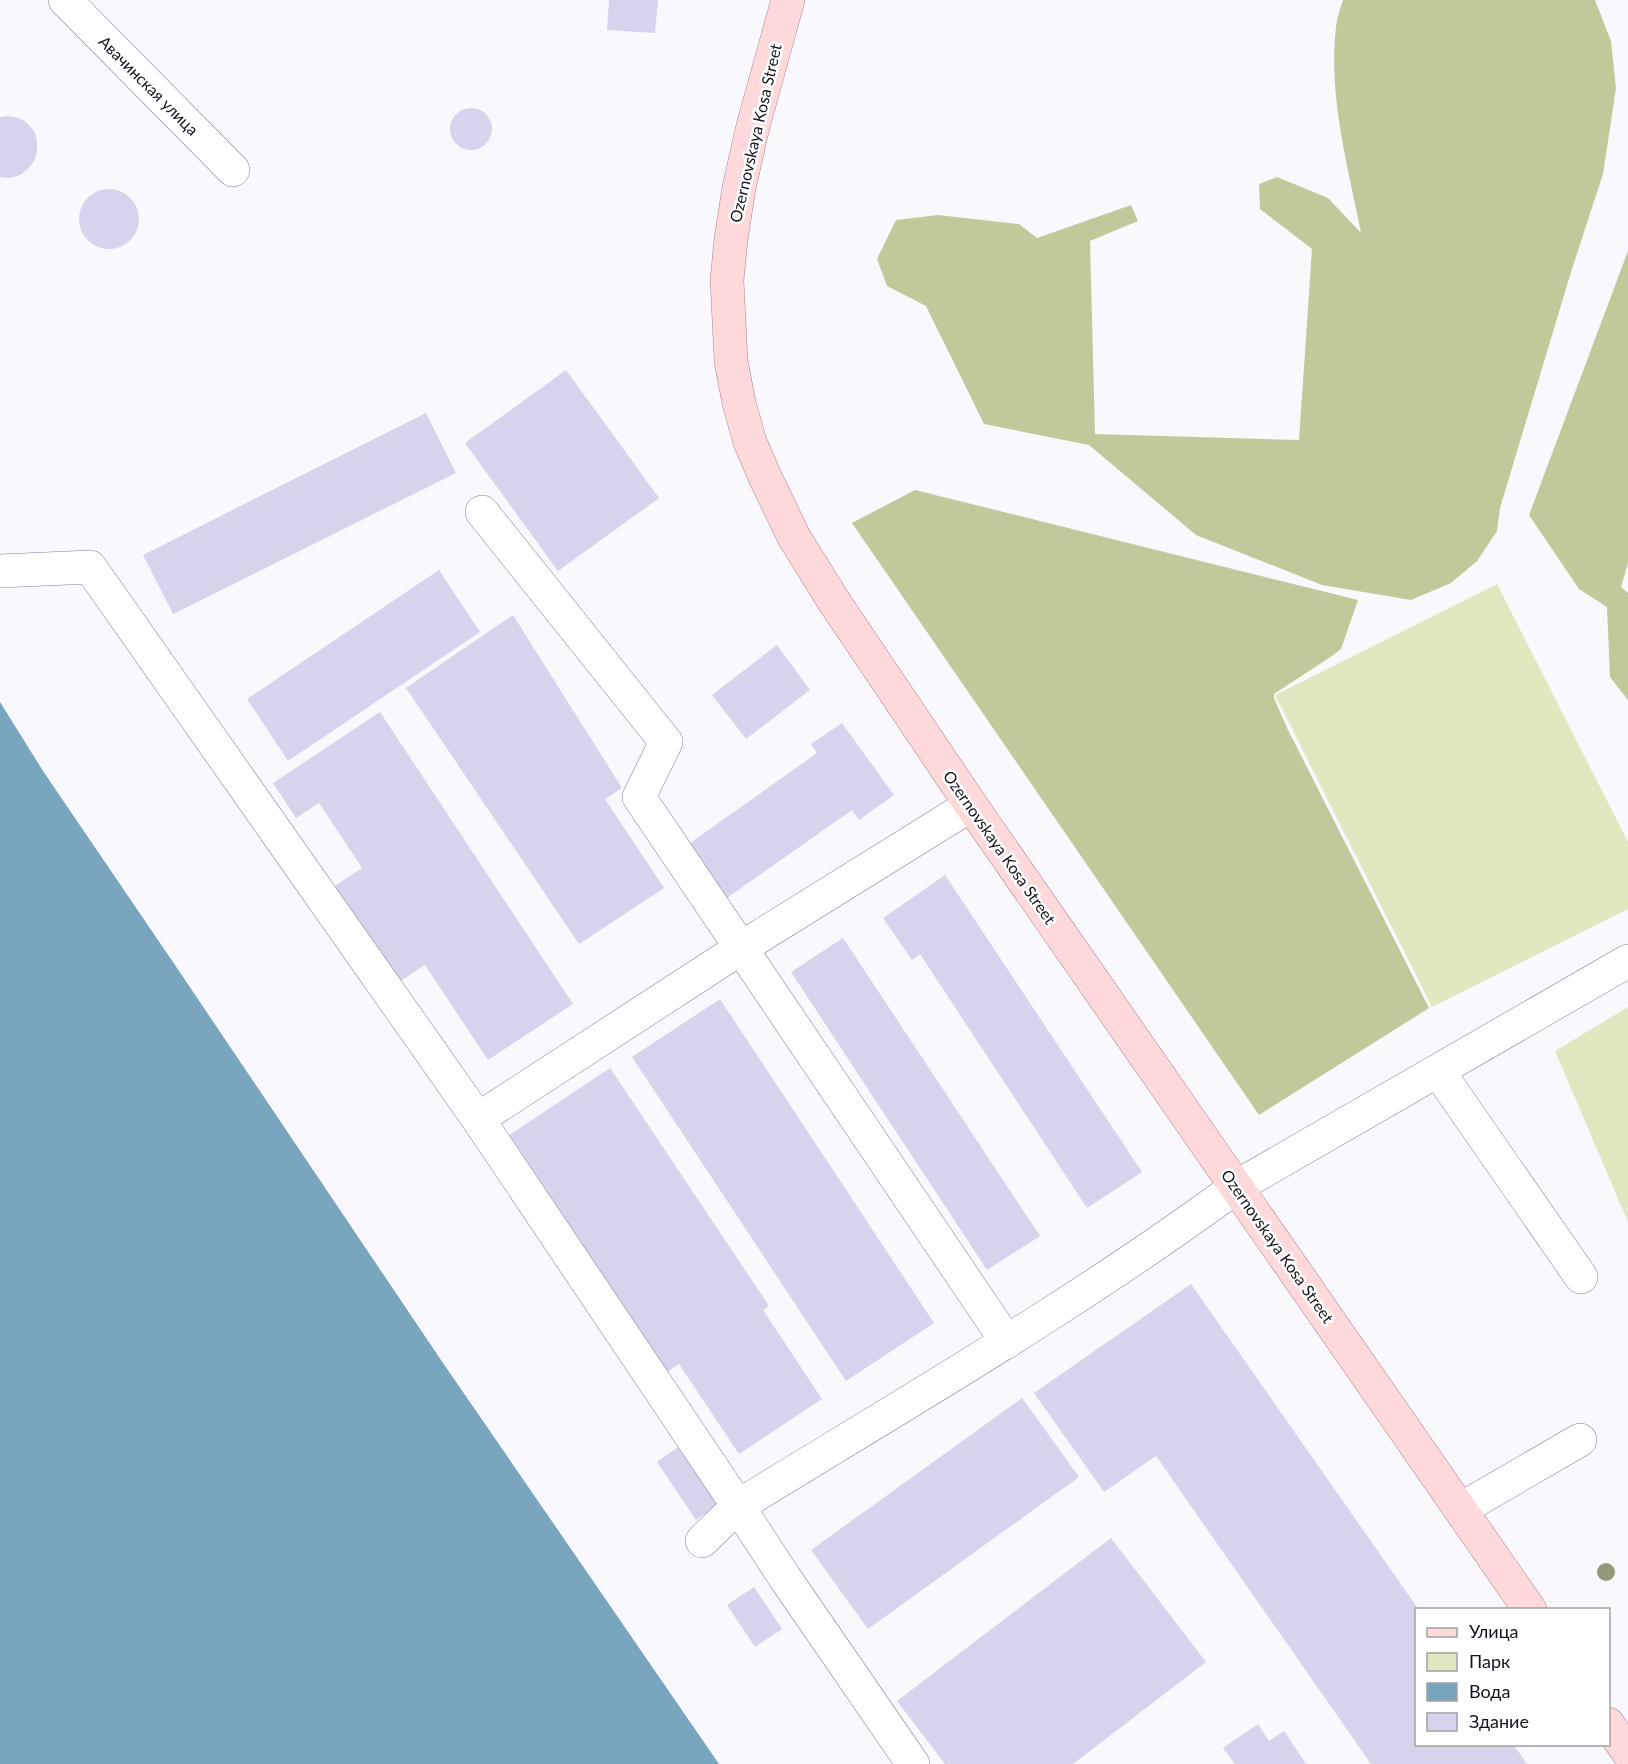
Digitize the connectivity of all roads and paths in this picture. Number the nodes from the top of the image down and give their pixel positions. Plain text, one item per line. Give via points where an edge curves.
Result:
1 (65, 0) edge
2 (788, 0) edge
3 (233, 170) dead end
4 (482, 512) dead end
5 (0, 571) edge
6 (971, 805) junction
7 (741, 948) junction
8 (1628, 961) edge
9 (1438, 1071) junction
10 (478, 1119) junction
11 (1236, 1187) junction
12 (1581, 1277) dead end
13 (1007, 1342) junction
14 (1580, 1440) dead end
15 (738, 1506) junction
16 (1461, 1509) junction
17 (702, 1541) dead end
18 (1529, 1608) edge
19 (1610, 1727) edge
20 (1628, 1752) edge
21 (913, 1764) edge

1 - 3 street, Авачинская улица
2 - 6 main road, Ozernovskaya Kosa Street via 753,126 731,239 728,326 739,403 757,459 802,551
4 - 7 street via 666,742 639,797
5 - 10 street via 90,567
6 - 7 street
6 - 11 main road, Ozernovskaya Kosa Street
7 - 10 street
7 - 13 street
8 - 9 street
9 - 11 street
9 - 12 street
10 - 15 street
11 - 13 street
11 - 16 main road, Ozernovskaya Kosa Street
13 - 15 street
14 - 16 street
15 - 17 street
15 - 21 street
16 - 18 main road, Ozernovskaya Kosa Street
19 - 20 main road

